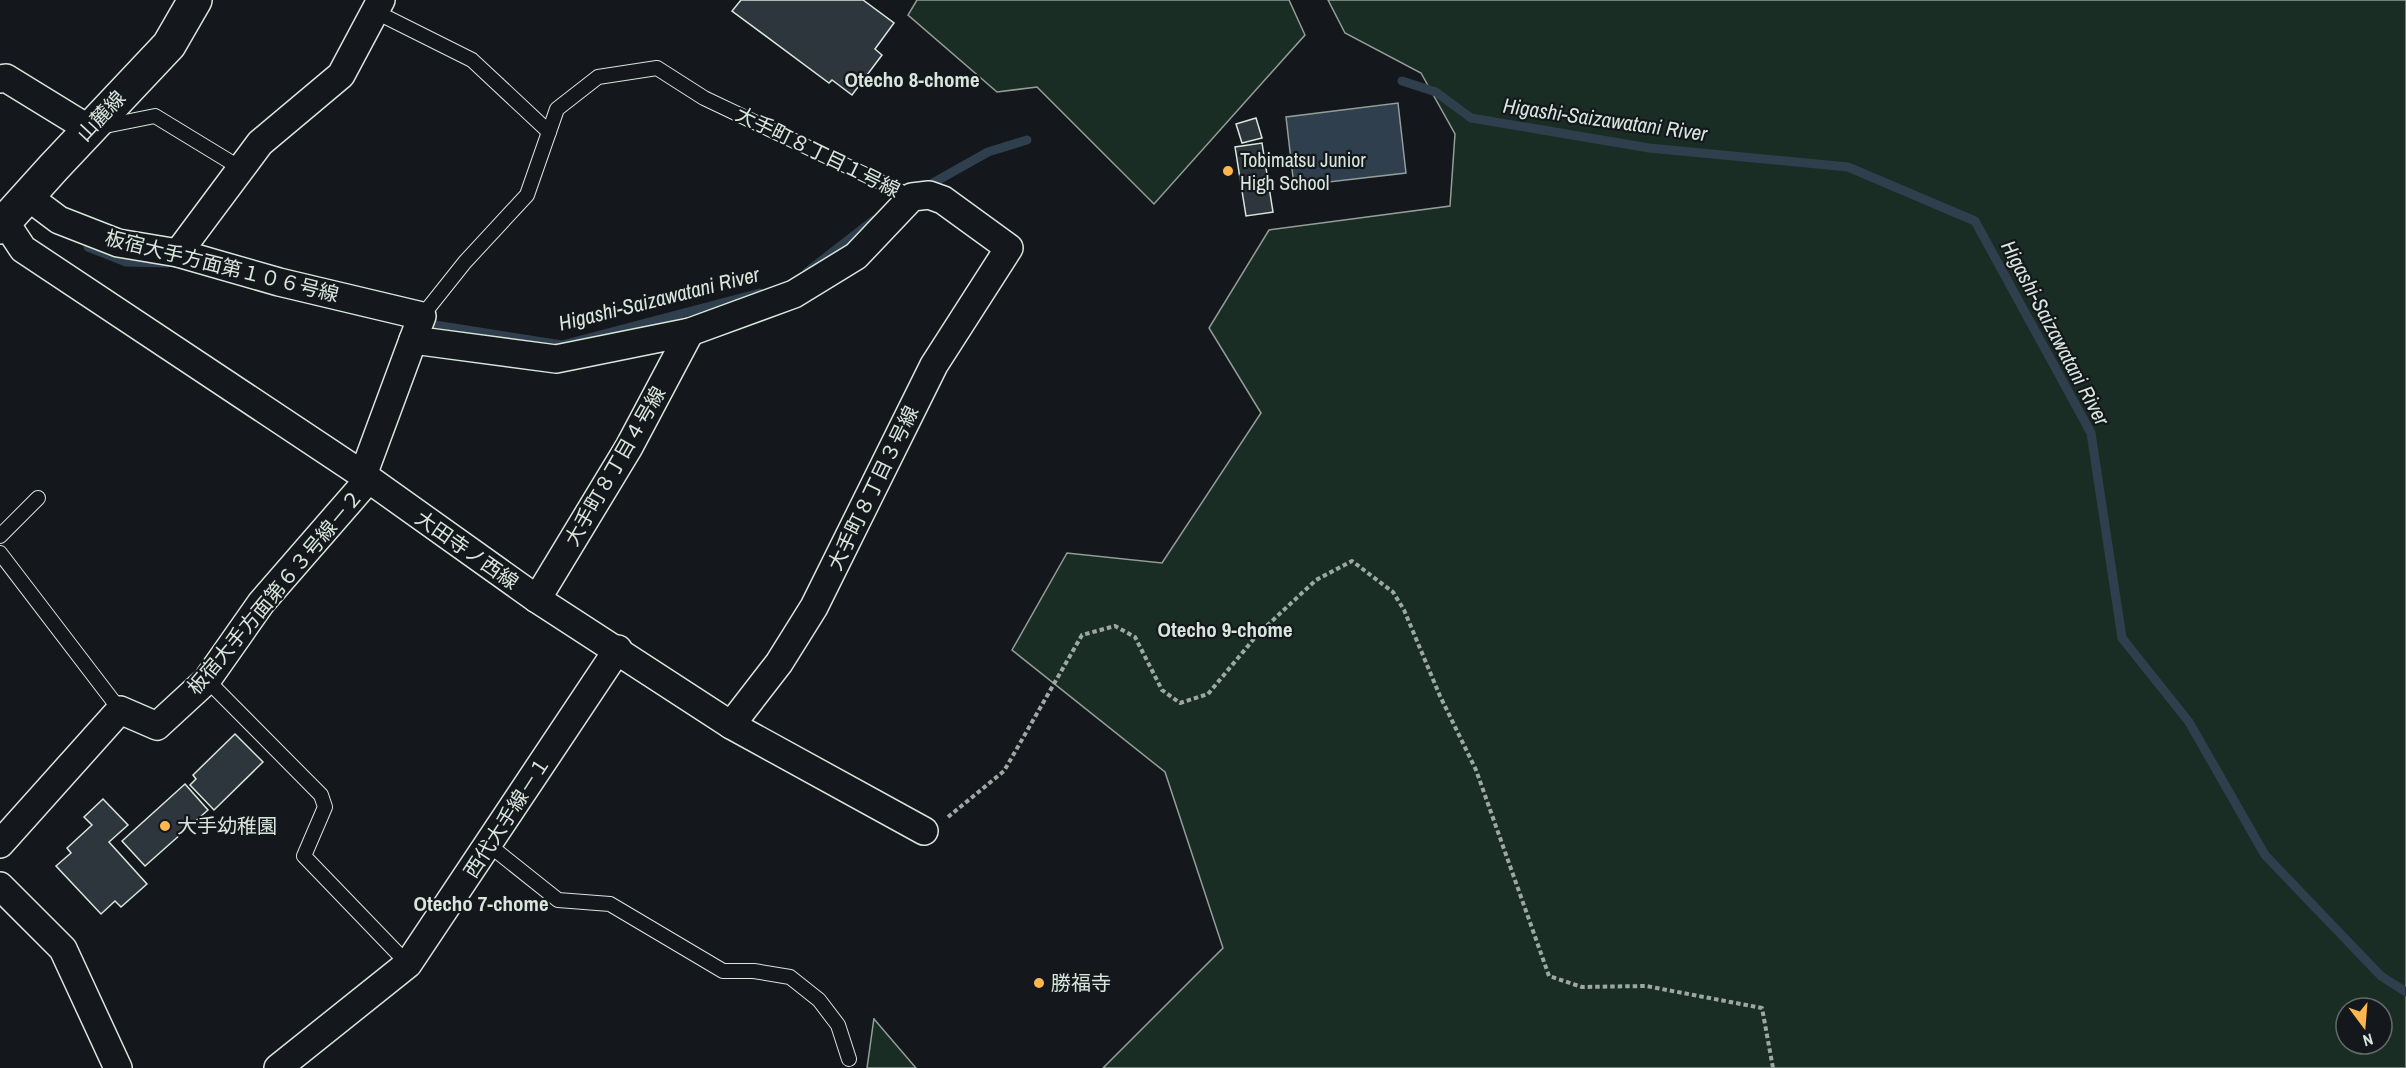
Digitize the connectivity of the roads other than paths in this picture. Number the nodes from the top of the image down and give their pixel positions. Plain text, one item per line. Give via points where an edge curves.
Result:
1 (193, 1) edge
2 (378, 5) edge
3 (657, 68) joint
4 (0, 79) edge
5 (89, 129) junction
6 (549, 132) junction
7 (242, 169) junction
8 (901, 192) junction
9 (27, 196) junction
10 (9, 233) edge
11 (1009, 248) joint
12 (178, 254) junction
13 (418, 328) junction
14 (690, 332) junction
15 (365, 477) junction
16 (38, 498) dead end
17 (0, 536) edge
18 (0, 553) edge
19 (537, 599) junction
20 (618, 649) junction
21 (207, 680) junction
22 (120, 710) junction
23 (731, 725) junction
24 (924, 831) road end
25 (0, 844) edge
26 (489, 845) junction
27 (0, 886) edge
28 (408, 964) junction
29 (849, 1059) dead end
30 (117, 1068) edge
31 (278, 1068) edge

1 - 5 main road, 山麓線 via 169,45
2 - 6 lane via 472,60
2 - 7 street via 341,75 261,142
3 - 6 lane, 板宿大手方面第６３号線－２ via 598,77 557,109
3 - 8 lane, 大手町８丁目１号線 via 704,98
4 - 5 street via 6,78
5 - 7 lane via 155,116
5 - 9 main road, 山麓線
6 - 13 lane, 板宿大手方面第６３号線－２ via 527,195 465,262
7 - 12 street
8 - 11 street, 大手町８丁目１号線 via 943,200
8 - 14 street, 板宿大手方面第１０６号線 via 856,256 794,294
9 - 10 main road, 山麓線
9 - 12 street, 板宿大手方面第１０６号線 via 59,220 118,243
10 - 15 street, 大田寺ノ西線
11 - 23 street, 大手町８丁目３号線 via 934,365 814,607 779,663
12 - 13 street, 板宿大手方面第１０６号線 via 279,282
13 - 14 street, 板宿大手方面第１０６号線 via 556,359
13 - 15 street, 板宿大手方面第６３号線－２
14 - 19 street, 大手町８丁目４号線 via 629,447
15 - 19 street, 大田寺ノ西線
15 - 21 street, 板宿大手方面第６３号線－２ via 261,603
16 - 17 lane
18 - 22 lane
19 - 20 street, 大田寺ノ西線
20 - 23 street, 大田寺ノ西線
20 - 26 street, 西代大手線－１
21 - 22 street, 板宿大手方面第６３号線－２ via 157,726
21 - 28 lane via 321,795 325,807 304,856
22 - 25 street
23 - 24 street, 大田寺ノ西線
26 - 28 street, 西代大手線－１
26 - 29 lane via 558,900 610,904 723,971 790,977 819,1000 838,1025
27 - 30 street via 63,949
28 - 31 street, 西代大手線－１

